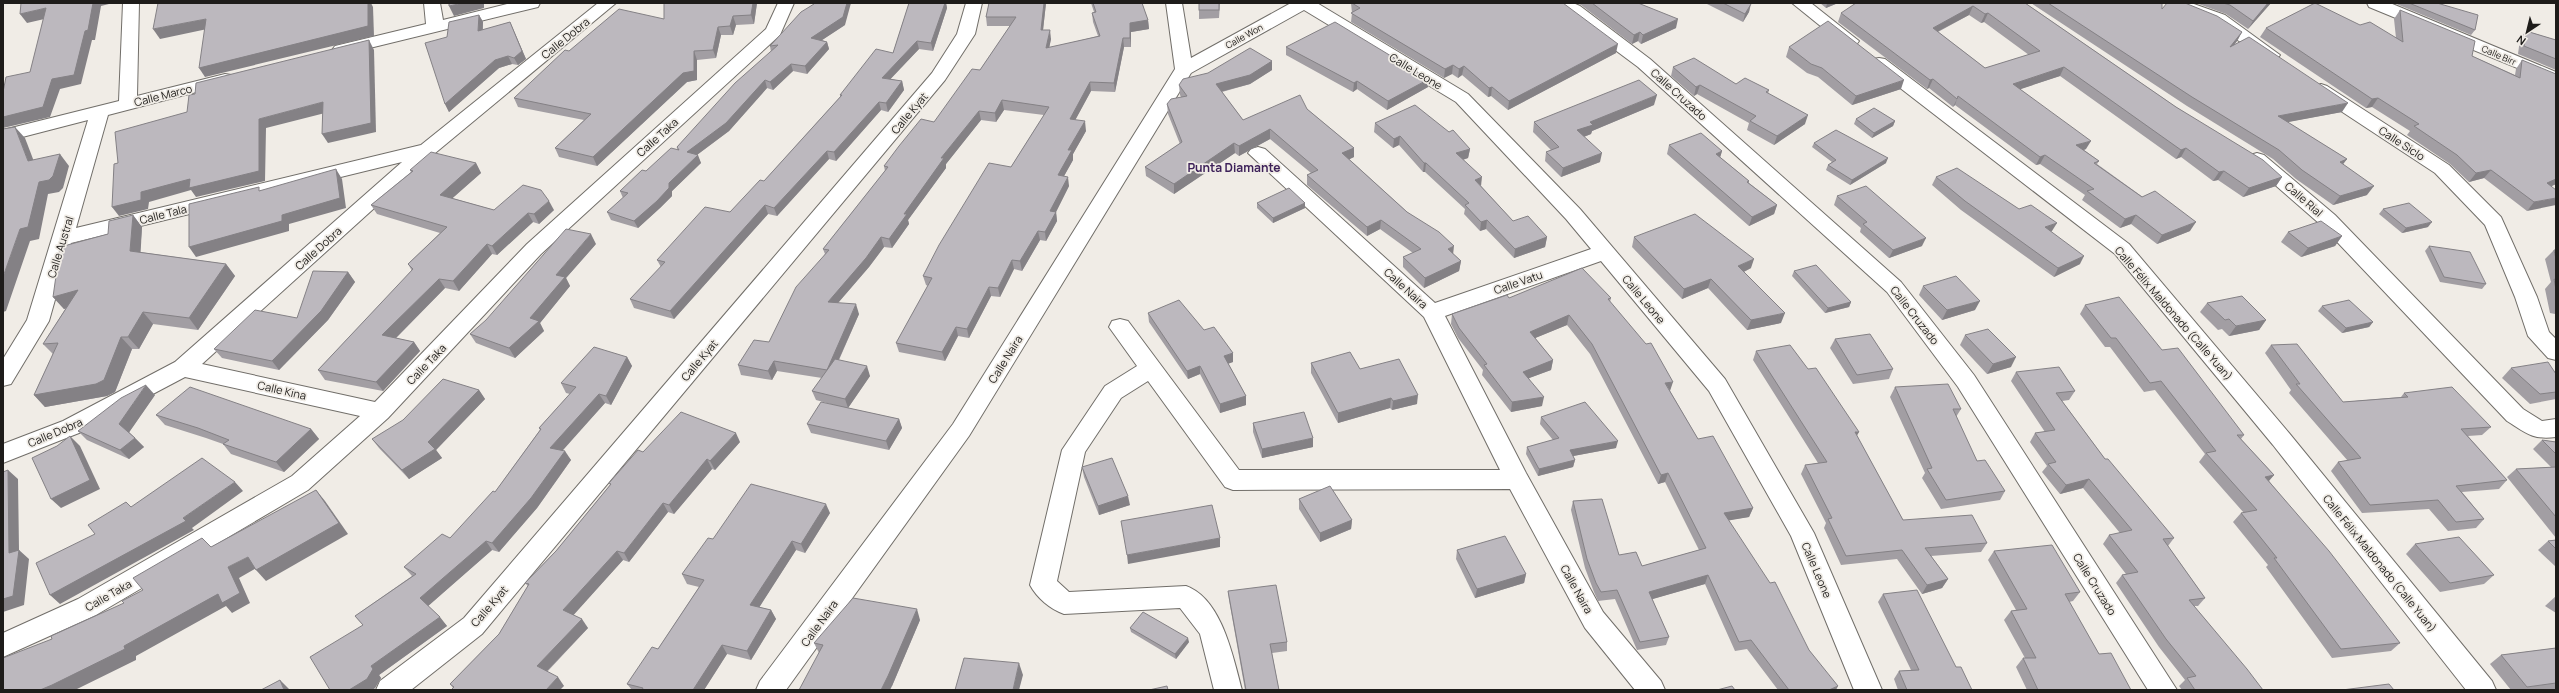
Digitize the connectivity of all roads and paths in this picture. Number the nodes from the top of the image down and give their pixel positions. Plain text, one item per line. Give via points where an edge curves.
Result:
1 (131, 3) edge
2 (432, 3) edge
3 (532, 3) edge
4 (608, 3) edge
5 (786, 3) edge
6 (974, 3) edge
7 (1174, 3) edge
8 (1305, 3) edge
9 (1560, 3) edge
10 (1800, 3) edge
11 (2175, 3) edge
12 (2375, 3) edge
13 (435, 27) junction
14 (328, 54) edge
15 (2288, 67) edge
16 (1184, 69) junction
17 (243, 75) edge
18 (2556, 79) edge
19 (2307, 80) edge
20 (128, 103) junction
21 (100, 110) junction
22 (3, 136) edge
23 (2238, 148) edge
24 (428, 150) junction
25 (1258, 153) dead end
26 (62, 238) junction
27 (1605, 252) junction
28 (1432, 312) junction
29 (1120, 327) dead end
30 (2556, 352) edge
31 (183, 368) junction
32 (1150, 369) junction
33 (3, 378) edge
34 (380, 412) junction
35 (2556, 428) edge
36 (3, 454) edge
37 (1517, 480) junction
38 (3, 645) edge
39 (390, 690) edge
40 (770, 690) edge
41 (1228, 690) edge
42 (1651, 690) edge
43 (1868, 690) edge
44 (2163, 690) edge
45 (2482, 690) edge

1 - 20 street
2 - 13 street
3 - 13 street
4 - 24 street, Calle Dobra
5 - 34 street, Calle Taka via 774,31 534,249
6 - 39 street, Calle Kyat via 966,34 939,76 509,584 473,626
7 - 16 street
8 - 16 street, Calle Won
8 - 27 street, Calle Leone via 1462,98 1573,214
9 - 44 street, Calle Cruzado via 1574,10 1644,63 1894,287 1966,381
10 - 45 street, Calle Félix Maldonado (Calle Yuan) via 2122,249 2281,439
11 - 15 street via 2219,19
12 - 18 street, Calle Birr
13 - 14 street
16 - 40 street, Calle Naira via 961,430
17 - 20 street, Calle Marco
19 - 30 street, Calle Siclo via 2442,169 2494,222 2526,297 2539,336
20 - 21 street, Calle Marco
21 - 22 street, Calle Marco
21 - 26 street, Calle Austral
23 - 35 street, Calle Rial via 2265,164 2328,220 2515,415 2539,430
24 - 26 street, Calle Tala
24 - 31 street, Calle Dobra
25 - 28 street, Calle Naira
26 - 33 street, Calle Austral via 38,321
27 - 28 street, Calle Vatu
27 - 43 street, Calle Leone via 1717,386 1802,533
28 - 37 street, Calle Naira
29 - 32 street
31 - 34 street, Calle Kina
31 - 36 street, Calle Dobra via 71,427
32 - 37 street via 1233,480
32 - 41 street via 1113,392 1074,450 1043,585 1064,603 1186,597 1212,629
34 - 38 street, Calle Taka via 300,483 87,607
37 - 42 street, Calle Naira via 1594,620

